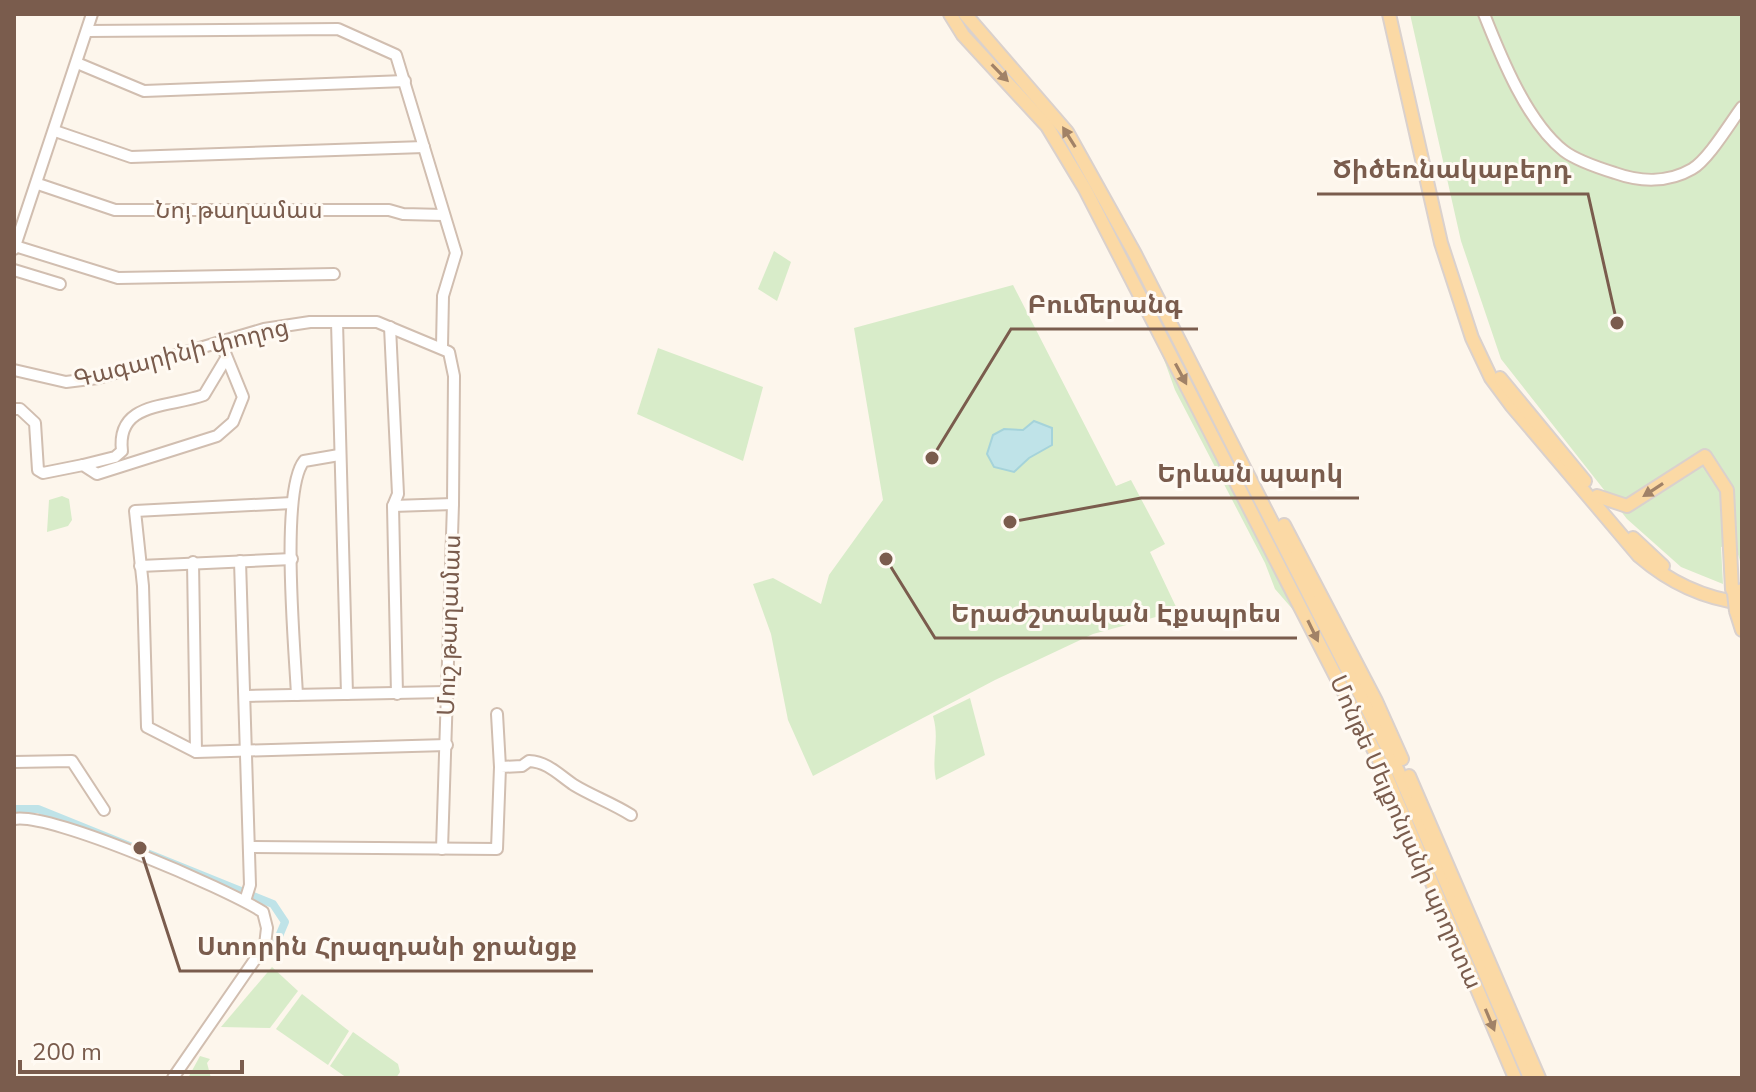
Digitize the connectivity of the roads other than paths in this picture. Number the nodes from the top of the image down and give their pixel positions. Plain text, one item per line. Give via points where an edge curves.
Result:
1 (92, 14) edge
2 (950, 14) edge
3 (965, 14) edge
4 (1389, 14) edge
5 (1397, 14) edge
6 (1484, 14) edge
7 (87, 31) junction
8 (77, 63) junction
9 (405, 81) junction
10 (1742, 107) edge
11 (55, 131) junction
12 (424, 147) junction
13 (38, 184) junction
14 (1091, 186) junction
15 (444, 215) junction
16 (14, 248) edge
17 (1135, 254) junction
18 (14, 270) edge
19 (334, 274) dead end
20 (60, 284) dead end
21 (337, 322) junction
22 (390, 327) junction
23 (1169, 335) junction
24 (221, 343) junction
25 (442, 346) junction
26 (225, 360) junction
27 (14, 370) edge
28 (14, 409) edge
29 (339, 455) junction
30 (83, 465) junction
31 (1597, 496) junction
32 (292, 503) junction
33 (453, 504) junction
34 (393, 506) junction
35 (1730, 557) junction
36 (292, 559) junction
37 (240, 561) junction
38 (193, 562) junction
39 (140, 566) junction
40 (1742, 577) edge
41 (1738, 596) edge
42 (1742, 630) edge
43 (446, 692) junction
44 (347, 694) junction
45 (397, 694) junction
46 (297, 695) junction
47 (246, 696) junction
48 (497, 714) dead end
49 (447, 745) junction
50 (196, 752) junction
51 (247, 752) junction
52 (14, 762) edge
53 (500, 767) junction
54 (104, 810) dead end
55 (631, 815) dead end
56 (14, 819) edge
57 (249, 847) junction
58 (442, 849) junction
59 (245, 901) junction
60 (173, 1078) edge
61 (1515, 1078) edge
62 (1530, 1078) edge
63 (1539, 1078) edge

1 - 7 street
2 -> 14 main road, Մոնթե Մելքոնյանի պողոտա via 1047,126
14 -> 3 main road, Մոնթե Մելքոնյանի պողոտա via 1051,111
4 - 41 main road via 1441,243 1491,378 1639,556 1690,589
5 - 31 main road via 1449,243 1477,329 1497,375
6 - 10 street via 1534,117 1565,152 1605,170 1630,179 1666,180 1695,168
7 - 8 street
7 - 9 street via 338,29 396,55
8 - 9 street via 144,91
8 - 11 street
9 - 12 street
11 - 12 street via 131,157
11 - 13 street
12 - 15 street
13 - 15 street, Նոյ թաղամաս via 115,210 389,210
13 - 16 street
14 - 17 main road, Մոնթե Մելքոնյանի պողոտա
14 - 23 main road, Մոնթե Մելքոնյանի պողոտա
15 - 25 street via 456,259 443,296
16 - 19 street via 118,278
17 - 23 main road, Մոնթե Մելքոնյանի պողոտա
17 - 63 main road via 1157,282 1376,701
18 - 20 street
21 - 22 street, Գագարինի փողոց
21 - 24 street, Գագարինի փողոց via 264,329
21 - 29 street
22 - 25 street, Գագարինի փողոց
22 - 34 street, Մուշ թաղամաս via 398,494
23 -> 61 main road, Մոնթե Մելքոնյանի պողոտա via 1383,768
23 - 62 main road, Մոնթե Մելքոնյանի պողոտա via 1392,757
24 - 26 street
24 - 27 street, Գագարինի փողոց via 98,378 66,382
25 - 33 street, Մուշ թաղամաս via 449,352 454,376
26 - 30 street via 204,395 145,409 126,420 120,433 122,451
26 - 30 street via 243,397 233,422 217,436 97,474
28 - 30 street via 35,423 38,470
29 - 32 street via 309,458 301,465
29 - 44 street
35 -> 31 main road via 1727,490 1705,456 1627,506
31 - 41 main road via 1662,565 1707,588
32 - 36 street
32 - 39 street, Մուշ թաղամաս via 135,511
33 - 34 street, Մուշ թաղամաս
33 - 43 street, Մուշ թաղամաս
34 - 45 street, Մուշ թաղամաս
35 - 40 main road
35 - 41 main road
36 - 37 street
36 - 46 street
37 - 38 street
37 - 47 street
38 - 39 street
38 - 50 street
39 - 50 street, Մուշ թաղամաս via 147,727
41 - 42 main road
43 - 45 street
43 - 49 street, Մուշ թաղամաս
44 - 45 street
44 - 46 street
46 - 47 street
47 - 51 street
48 - 53 street
49 - 51 street, Մուշ թաղամաս
49 - 58 street, Մուշ թաղամաս
50 - 51 street, Մուշ թաղամաս
51 - 57 street
52 - 54 street via 72,761
53 - 55 street via 541,762
53 - 58 street via 497,849
56 - 59 street via 41,820
57 - 58 street
57 - 59 street
59 - 60 street via 263,912 265,945

